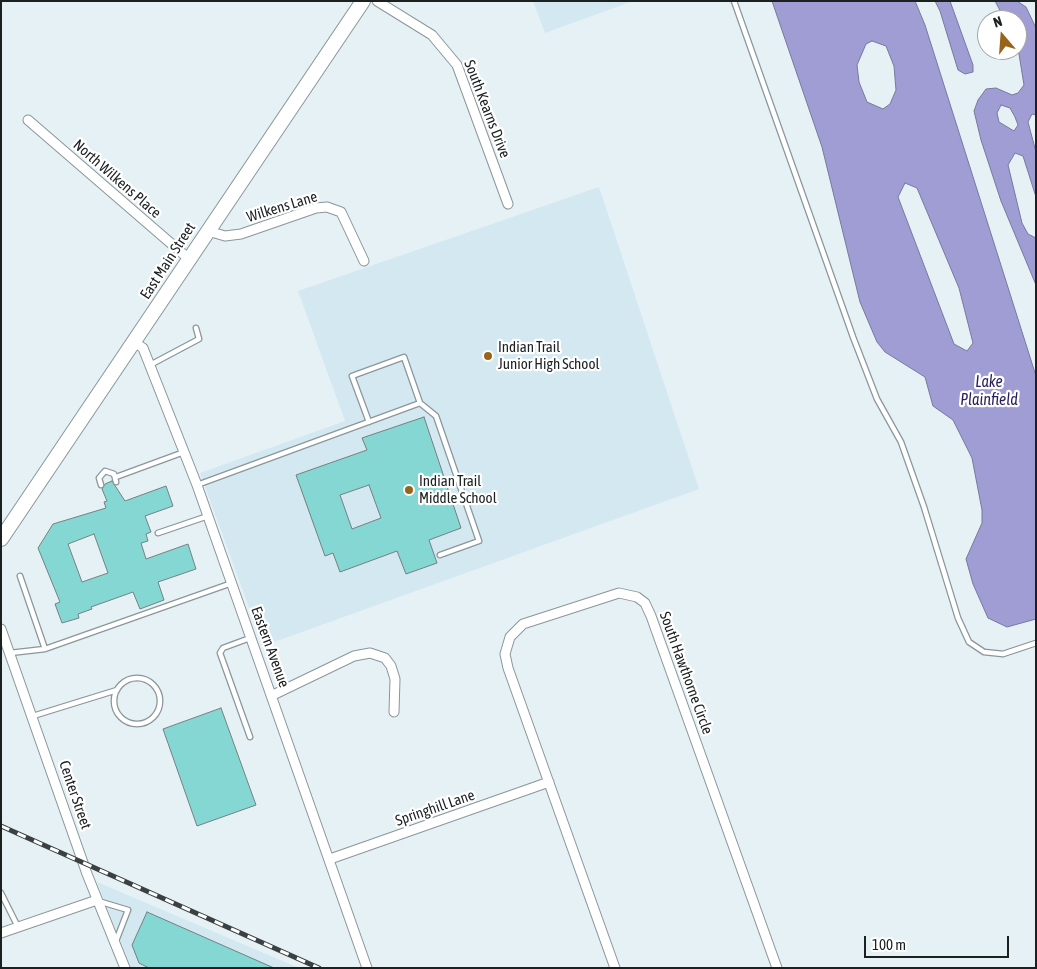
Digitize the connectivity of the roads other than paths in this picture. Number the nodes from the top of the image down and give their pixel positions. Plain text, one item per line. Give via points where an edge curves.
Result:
1 (363, 1) edge
2 (377, 1) edge
3 (734, 1) edge
4 (28, 120) dead end
5 (508, 204) dead end
6 (208, 231) junction
7 (189, 259) junction
8 (364, 261) dead end
9 (196, 328) dead end
10 (134, 342) junction
11 (150, 365) junction
12 (420, 403) junction
13 (369, 422) junction
14 (184, 452) junction
15 (116, 477) junction
16 (116, 482) dead end
17 (101, 485) dead end
18 (197, 485) junction
19 (208, 516) junction
20 (3, 533) edge
21 (158, 533) dead end
22 (440, 555) dead end
23 (20, 576) dead end
24 (232, 583) junction
25 (1, 629) edge
26 (252, 637) junction
27 (1036, 643) edge
28 (45, 649) junction
29 (10, 652) junction
30 (117, 690) junction
31 (272, 695) junction
32 (394, 712) dead end
33 (33, 716) junction
34 (250, 738) dead end
35 (549, 782) junction
36 (330, 859) junction
37 (1, 894) edge
38 (97, 900) junction
39 (18, 927) junction
40 (1, 933) edge
41 (115, 942) junction
42 (125, 968) edge
43 (367, 968) edge
44 (615, 968) edge
45 (777, 968) edge

1 - 6 main road, East Main Street
2 - 5 street, South Kearns Drive via 432,35 454,60
3 - 27 lane via 853,337 877,399 904,452 958,618 969,642 984,652 1003,654
4 - 7 street, North Wilkens Place
6 - 7 main road, East Main Street
6 - 8 street, Wilkens Lane via 225,236 241,234 327,207 341,212
7 - 10 main road, East Main Street
9 - 11 lane via 199,338
10 - 11 street, Eastern Avenue via 143,348
10 - 20 main road, East Main Street
11 - 14 street, Eastern Avenue
12 - 13 lane
12 - 13 lane via 404,357 352,376
12 - 22 lane via 436,416 479,542
13 - 18 lane
14 - 15 lane
14 - 18 street, Eastern Avenue
15 - 16 lane
15 - 17 lane via 112,471 102,472 99,478
18 - 19 street, Eastern Avenue
19 - 21 lane
19 - 24 street, Eastern Avenue
23 - 28 lane
24 - 26 street, Eastern Avenue
24 - 28 lane
25 - 29 street, Center Street
26 - 31 street, Eastern Avenue
26 - 34 lane via 223,648 220,653
28 - 29 lane
29 - 33 street, Center Street
30 - 30 lane via 115,708 126,722 143,724 157,712 159,695 148,681 131,679
30 - 33 lane
31 - 32 street via 354,656 370,653 385,658 391,666 395,679
31 - 36 street, Eastern Avenue
33 - 38 street, Center Street
35 - 36 street, Springhill Lane
35 - 44 street, South Hawthorne Circle
35 - 45 street, South Hawthorne Circle via 506,660 508,642 513,632 523,624 612,594 630,594 645,603 651,616
36 - 43 street, Eastern Avenue
37 - 39 lane
38 - 39 street
38 - 41 street, Center Street
38 - 41 lane via 128,910
39 - 40 street
41 - 42 street, Center Street

